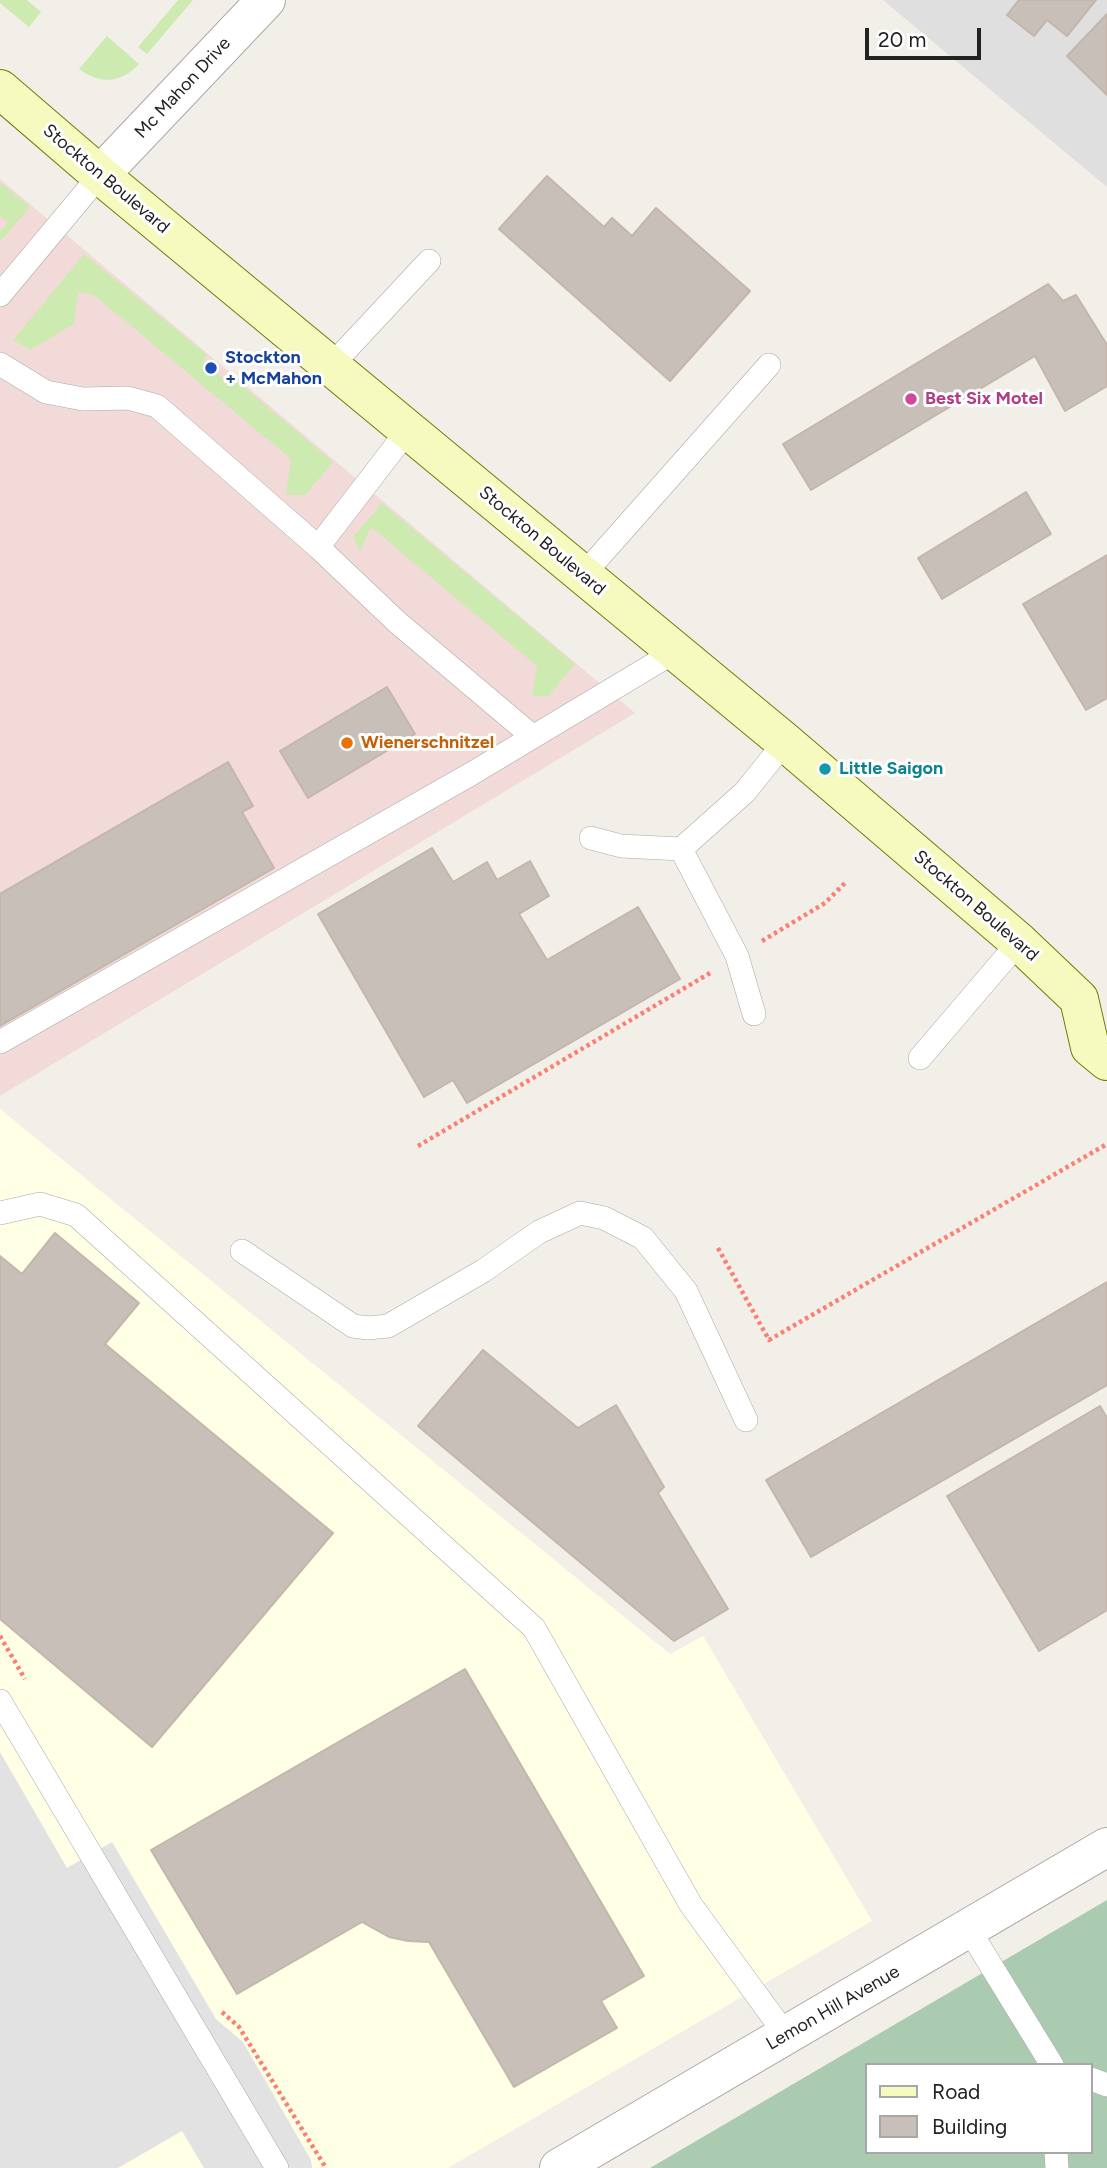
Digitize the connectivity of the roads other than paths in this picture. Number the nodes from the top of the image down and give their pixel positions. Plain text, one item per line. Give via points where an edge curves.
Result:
1 (266, 0) edge
2 (0, 89) edge
3 (100, 175) junction
4 (429, 261) dead end
5 (0, 295) edge
6 (0, 364) edge
7 (769, 365) dead end
8 (331, 366) junction
9 (408, 430) junction
10 (317, 547) junction
11 (583, 575) junction
12 (676, 651) junction
13 (532, 736) junction
14 (785, 742) junction
15 (591, 838) dead end
16 (681, 849) junction
17 (1019, 942) junction
18 (1093, 1001) edge
19 (754, 1014) dead end
20 (0, 1042) edge
21 (920, 1058) dead end
22 (1107, 1061) edge
23 (0, 1213) edge
24 (242, 1251) dead end
25 (746, 1420) dead end
26 (0, 1701) edge
27 (1107, 1847) edge
28 (968, 1928) junction
29 (786, 2035) junction
30 (1051, 2063) edge
31 (277, 2168) edge
32 (559, 2168) edge

1 - 3 street, Mc Mahon Drive
2 - 3 main road, Stockton Boulevard
3 - 5 lane
3 - 8 main road, Stockton Boulevard
4 - 8 lane
6 - 10 lane via 46,392 83,399 128,398 157,407
7 - 11 lane
8 - 9 main road, Stockton Boulevard
9 - 10 lane
9 - 11 main road, Stockton Boulevard
10 - 13 lane via 397,622
11 - 12 main road, Stockton Boulevard
12 - 13 lane
12 - 14 main road, Stockton Boulevard
13 - 20 lane
14 - 16 lane via 745,792
14 - 17 main road, Stockton Boulevard
15 - 16 lane via 621,846
16 - 19 lane via 737,956
17 - 18 main road, Stockton Boulevard
17 - 21 lane
18 - 22 main road, Stockton Boulevard via 1090,1046
23 - 29 lane via 40,1204 76,1214 534,1628 691,1905
24 - 25 lane via 353,1326 368,1328 388,1326 483,1271 539,1232 580,1213 604,1218 643,1238 686,1292
26 - 31 lane
27 - 28 street, Lemon Hill Avenue
28 - 29 street, Lemon Hill Avenue
28 - 30 lane
29 - 32 street, Lemon Hill Avenue

